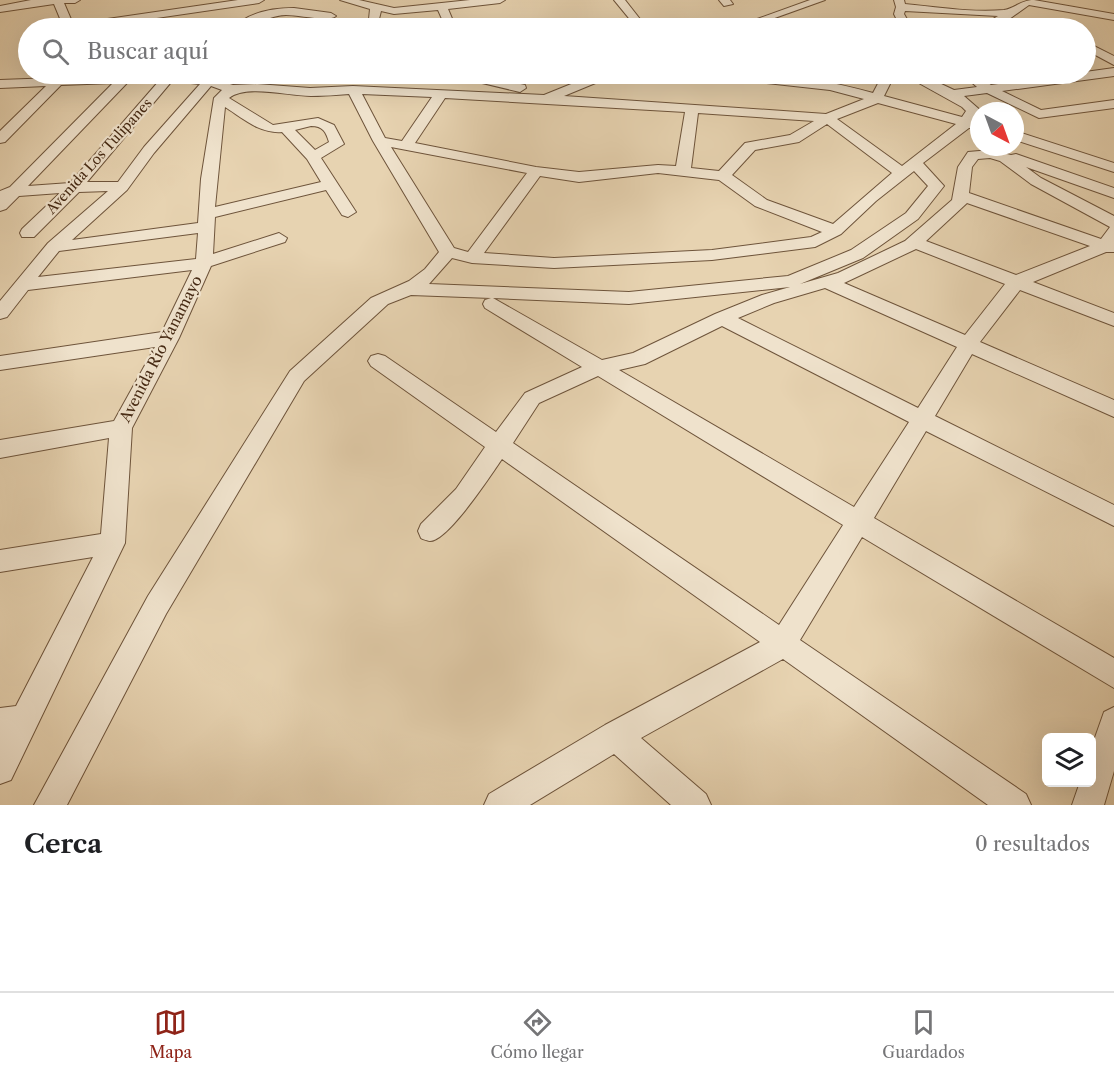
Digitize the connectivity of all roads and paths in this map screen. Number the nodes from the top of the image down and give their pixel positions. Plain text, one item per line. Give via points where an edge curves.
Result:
1 (75, 0) edge
2 (258, 0) edge
3 (500, 0) edge
4 (632, 0) edge
5 (820, 0) edge
6 (1050, 0) edge
7 (1074, 0) edge
8 (349, 1) edge
9 (620, 1) edge
10 (58, 2) junction
11 (462, 2) edge
12 (233, 3) junction
13 (900, 4) edge
14 (392, 6) edge
15 (442, 6) junction
16 (376, 7) junction
17 (2, 10) edge
18 (1008, 13) junction
19 (1062, 15) junction
20 (331, 16) junction
21 (1113, 17) edge
22 (65, 18) edge
23 (135, 18) edge
24 (236, 18) edge
25 (255, 18) edge
26 (328, 18) edge
27 (374, 18) edge
28 (447, 18) edge
29 (634, 18) edge
30 (767, 18) edge
31 (1001, 18) edge
32 (1096, 45) edge
33 (1114, 47) edge
34 (1096, 50) edge
35 (1114, 61) edge
36 (1114, 72) edge
37 (1096, 74) edge
38 (18, 75) edge
39 (18, 84) edge
40 (56, 84) edge
41 (119, 84) edge
42 (163, 84) edge
43 (199, 84) edge
44 (259, 84) edge
45 (502, 84) edge
46 (581, 84) edge
47 (812, 84) edge
48 (884, 84) edge
49 (932, 84) edge
50 (981, 84) edge
51 (1025, 84) edge
52 (2, 86) edge
53 (257, 88) junction
54 (220, 89) junction
55 (988, 89) junction
56 (353, 90) junction
57 (953, 94) junction
58 (440, 95) junction
59 (550, 96) junction
60 (875, 99) junction
61 (1114, 104) edge
62 (692, 108) junction
63 (970, 108) edge
64 (1039, 114) junction
65 (828, 118) junction
66 (970, 123) edge
67 (970, 125) edge
68 (286, 128) junction
69 (1024, 138) edge
70 (0, 139) edge
71 (1030, 140) junction
72 (380, 141) junction
73 (405, 147) junction
74 (1011, 156) edge
75 (313, 157) junction
76 (909, 168) junction
77 (1114, 168) edge
78 (683, 170) junction
79 (536, 171) junction
80 (723, 176) junction
81 (331, 184) junction
82 (75, 187) junction
83 (122, 187) junction
84 (7, 192) edge
85 (1114, 193) edge
86 (961, 195) junction
87 (0, 206) edge
88 (348, 212) dead end
89 (207, 220) junction
90 (835, 231) junction
91 (28, 233) dead end
92 (1112, 237) edge
93 (279, 238) dead end
94 (914, 242) junction
95 (54, 247) junction
96 (448, 252) junction
97 (472, 258) junction
98 (204, 263) junction
99 (826, 282) junction
100 (1016, 282) junction
101 (23, 285) junction
102 (408, 289) junction
103 (492, 304) dead end
104 (0, 313) edge
105 (722, 318) junction
106 (1114, 320) edge
107 (170, 338) junction
108 (968, 345) junction
109 (378, 361) dead end
110 (0, 363) edge
111 (598, 368) junction
112 (1114, 409) edge
113 (922, 419) junction
114 (121, 428) junction
115 (499, 446) junction
116 (0, 449) edge
117 (1114, 516) edge
118 (858, 522) junction
119 (430, 531) dead end
120 (113, 543) junction
121 (0, 561) edge
122 (782, 645) junction
123 (1114, 674) edge
124 (12, 721) edge
125 (1114, 722) edge
126 (616, 736) junction
127 (0, 769) edge
128 (50, 805) edge
129 (500, 805) edge
130 (695, 805) edge
131 (1015, 805) edge
132 (1088, 805) edge

1 - 10 street
2 - 12 street
3 - 11 street
4 - 9 street
5 - 30 street
6 - 19 street
7 - 21 street
8 - 16 street
8 - 20 street
9 - 29 street
10 - 17 street via 43,1
10 - 22 street
11 - 15 street
12 - 23 street
12 - 24 street
13 - 18 street via 956,12
14 - 15 street
14 - 16 street
15 - 28 street
16 - 27 street
18 - 19 street via 1027,3
18 - 31 street
19 - 21 street
20 - 25 street via 272,11
20 - 26 street
32 - 33 street
34 - 35 street
36 - 37 street
38 - 52 street
39 - 52 street
40 - 70 street
41 - 84 street
42 - 82 street, Avenida Los Tulipanes
43 - 54 street
44 - 53 street
45 - 59 street
46 - 59 street
47 - 60 street
48 - 60 street
49 - 57 street
50 - 55 street
51 - 55 street
53 - 54 street
53 - 56 street
54 - 68 street via 264,126
54 - 83 street via 202,90
54 - 89 street, Avenida Río Yanamayo
55 - 57 street
55 - 64 street
56 - 58 street
56 - 72 street
57 - 63 street
58 - 59 street
58 - 73 street
59 - 62 street
60 - 65 street
60 - 66 street
61 - 64 street
62 - 65 street
62 - 78 street
64 - 71 street
65 - 76 street via 853,139
65 - 80 street via 794,139 750,146
67 - 76 street
68 - 75 street
68 - 75 street via 318,121 333,130 337,144
69 - 71 street
71 - 77 street
72 - 73 street
72 - 96 street
73 - 79 street
74 - 85 street
75 - 81 street
76 - 90 street
76 - 102 street via 936,186 912,216 857,254 791,280 629,298
78 - 79 street via 658,168 579,177
78 - 80 street
79 - 97 street
80 - 90 street via 761,203
81 - 88 street
81 - 89 street
82 - 83 street
82 - 84 street
82 - 91 street, Avenida Los Tulipanes
83 - 95 street
84 - 87 street
86 - 92 street
86 - 92 street via 965,167 974,155 991,154 1005,158
86 - 94 street via 960,201
89 - 95 street
89 - 98 street, Avenida Río Yanamayo
90 - 97 street via 815,242 712,255 554,263
92 - 100 street
93 - 98 street
94 - 99 street
94 - 100 street
95 - 101 street
96 - 97 street
96 - 102 street via 435,271
98 - 101 street
98 - 107 street, Avenida Río Yanamayo
99 - 105 street
99 - 108 street
100 - 106 street
100 - 108 street
101 - 104 street
102 - 128 street via 377,302 297,376 157,605
103 - 111 street
105 - 111 street via 638,359
105 - 113 street
107 - 110 street
107 - 114 street, Avenida Río Yanamayo
108 - 112 street
108 - 113 street
109 - 115 street
111 - 115 street via 532,398
111 - 118 street
113 - 117 street
113 - 118 street
114 - 116 street
114 - 120 street, Avenida Río Yanamayo
115 - 119 street via 464,496
115 - 122 street
118 - 122 street
118 - 123 street
120 - 121 street
120 - 124 street, Avenida Río Yanamayo
122 - 126 street
122 - 131 street
124 - 127 street, Avenida Río Yanamayo
125 - 132 street
126 - 129 street
126 - 130 street

